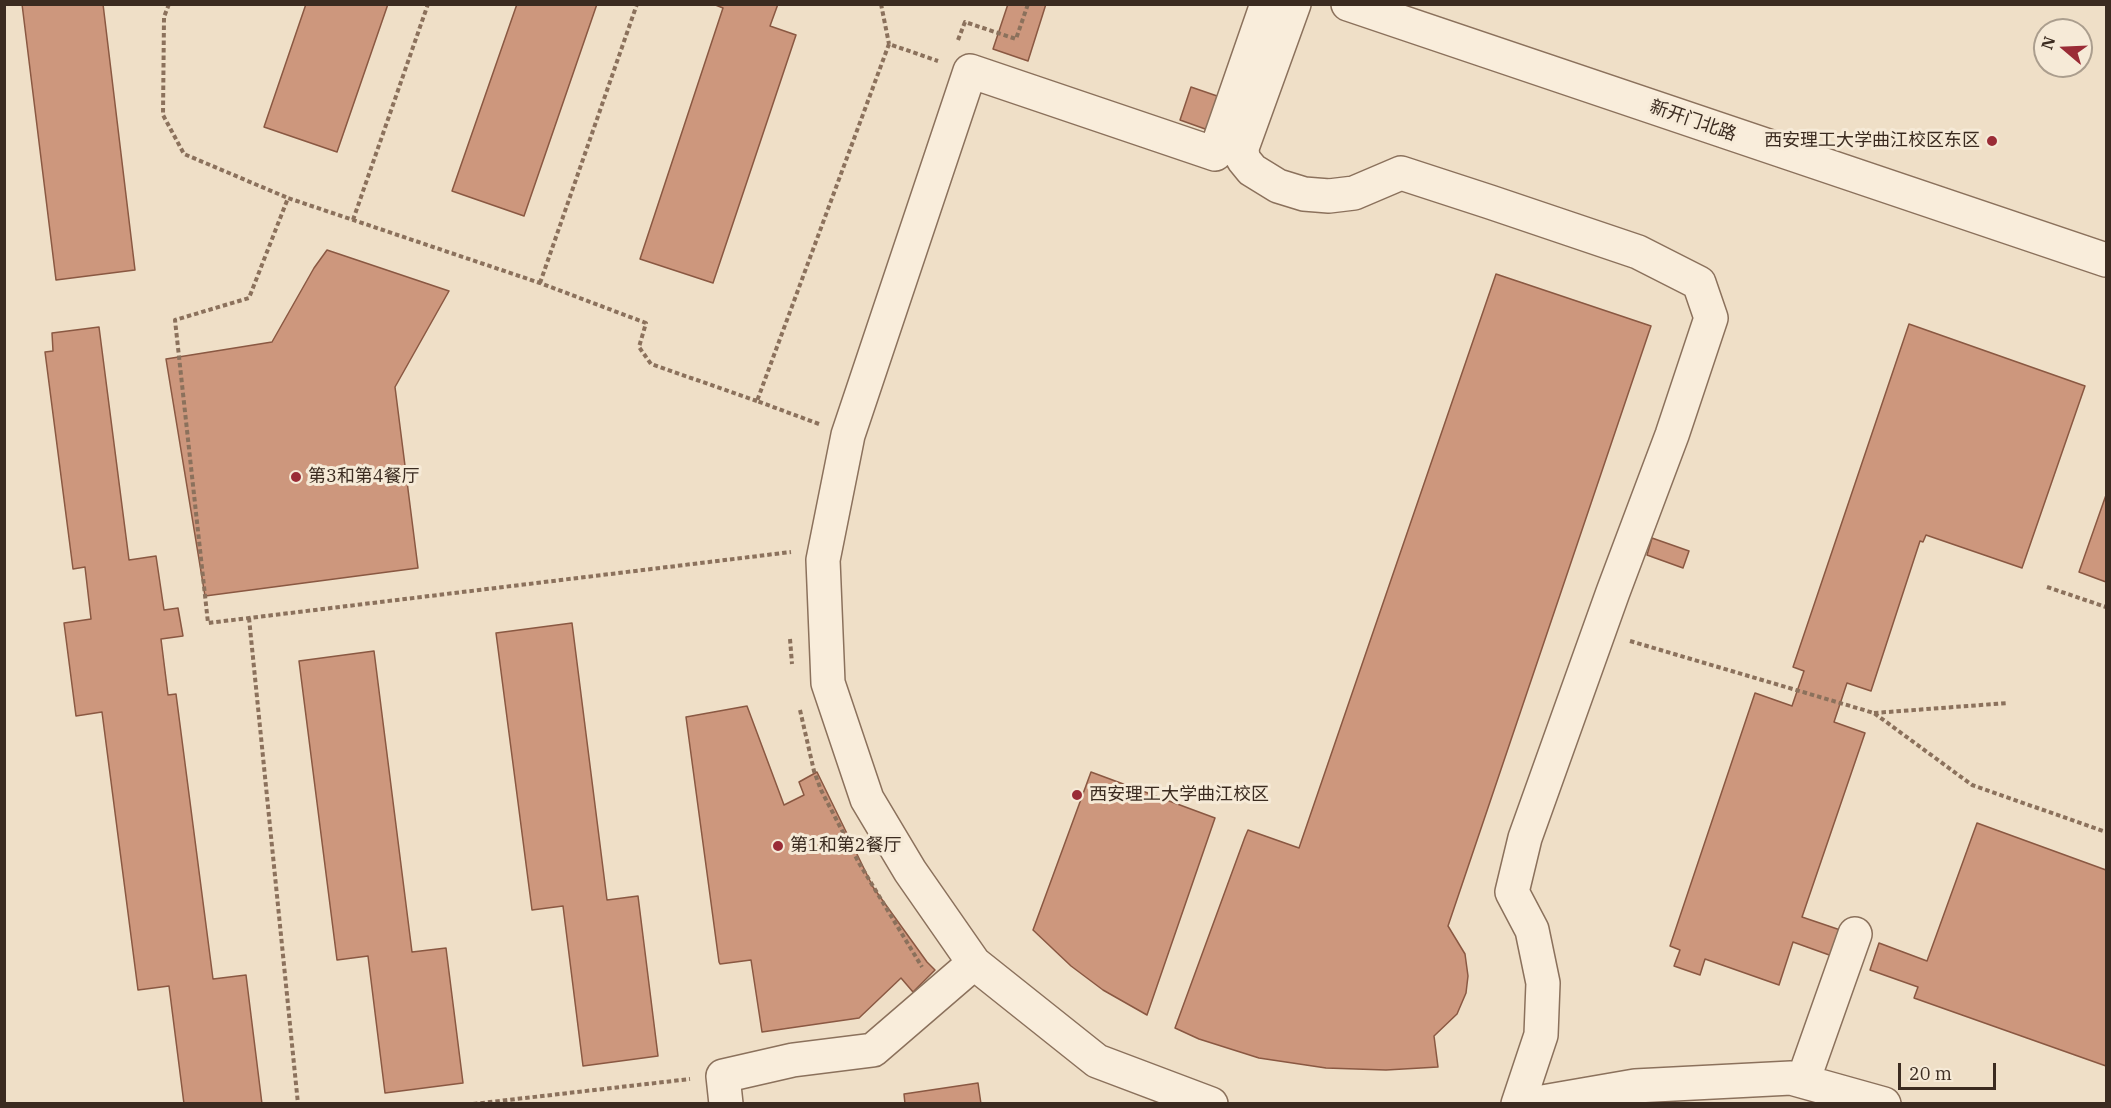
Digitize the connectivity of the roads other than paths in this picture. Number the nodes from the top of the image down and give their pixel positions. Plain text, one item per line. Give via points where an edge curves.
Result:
1 (1267, 4) edge
2 (1294, 4) edge
3 (1348, 4) edge
4 (2106, 260) edge
5 (1855, 934) dead end
6 (974, 963) junction
7 (1803, 1081) junction
8 (724, 1090) edge
9 (1211, 1104) edge
10 (1518, 1104) edge
11 (1531, 1104) edge
12 (1884, 1104) edge

1 - 6 street via 1215,154 970,72 848,435 823,560 828,683 867,799 910,871
2 - 10 street via 1242,148 1243,159 1252,170 1292,192 1329,196 1354,193 1401,173 1638,252 1699,284 1711,318 1525,838 1512,892 1532,930 1543,983 1541,1035
3 - 4 street, 新开门北路
5 - 7 street
6 - 8 street via 873,1050 793,1060
6 - 9 street via 1097,1061
7 - 11 street via 1791,1078 1635,1086
7 - 12 street

